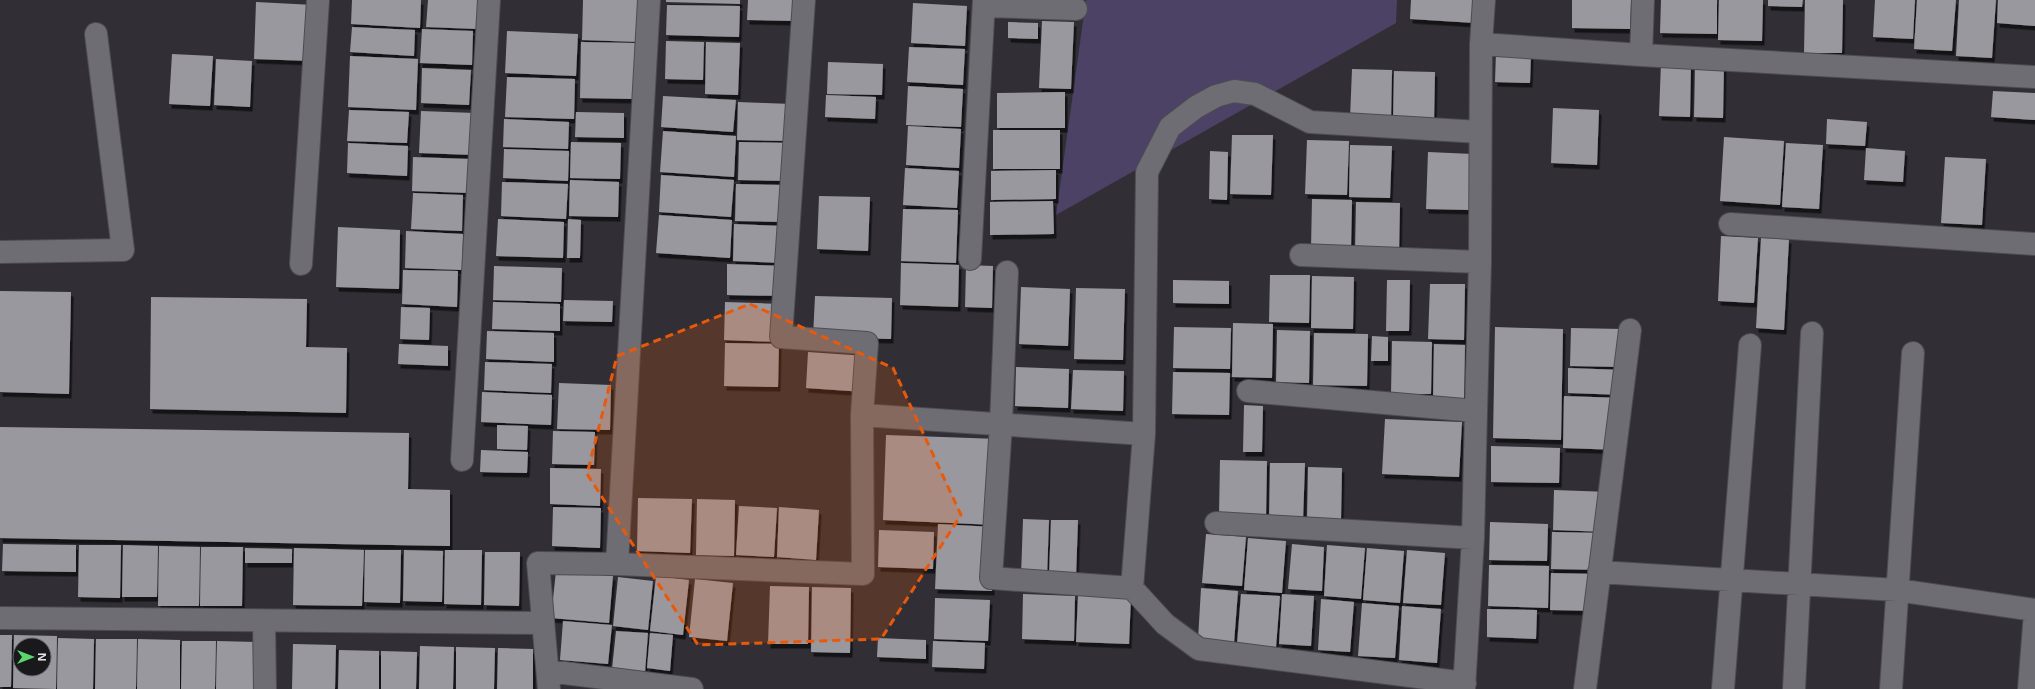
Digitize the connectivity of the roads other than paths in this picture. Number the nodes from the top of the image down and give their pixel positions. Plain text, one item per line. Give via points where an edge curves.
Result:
1 (318, 0) edge
2 (489, 0) edge
3 (649, 0) edge
4 (804, 0) edge
5 (1484, 0) edge
6 (1643, 0) edge
7 (984, 3) edge
8 (1076, 9) dead end
9 (96, 34) dead end
10 (1481, 44) junction
11 (1641, 55) junction
12 (2035, 77) edge
13 (1480, 132) junction
14 (1730, 224) dead end
15 (2035, 244) edge
16 (0, 252) edge
17 (1301, 255) dead end
18 (970, 259) dead end
19 (1480, 262) junction
20 (301, 264) dead end
21 (1007, 272) dead end
22 (1630, 330) dead end
23 (1812, 334) dead end
24 (1750, 345) dead end
25 (1913, 353) dead end
26 (1248, 391) dead end
27 (1476, 411) junction
28 (862, 415) junction
29 (1001, 424) junction
30 (1144, 434) junction
31 (462, 460) dead end
32 (1216, 523) dead end
33 (1472, 538) junction
34 (617, 564) junction
35 (1600, 572) junction
36 (1731, 580) junction
37 (1799, 584) junction
38 (1132, 588) junction
39 (1897, 590) junction
40 (2035, 610) edge
41 (2035, 613) edge
42 (0, 618) edge
43 (264, 621) junction
44 (543, 623) junction
45 (548, 680) edge
46 (1465, 686) edge
47 (265, 689) edge
48 (692, 689) edge
49 (1585, 689) edge
50 (1723, 689) edge
51 (1794, 689) edge
52 (1891, 689) edge
53 (2029, 689) edge

1 - 20 street
2 - 31 street
3 - 34 street
4 - 28 street via 781,337 867,343
5 - 10 street
6 - 11 street
7 - 8 street
7 - 18 street
9 - 16 street via 123,250
10 - 11 street
10 - 13 street
11 - 12 street
13 - 19 street
13 - 30 street via 1310,122 1255,94 1234,91 1209,99 1170,127 1147,172
14 - 15 street
17 - 19 street
19 - 27 street
21 - 29 street
22 - 35 street
23 - 37 street
24 - 36 street
25 - 39 street
26 - 27 street
27 - 33 street
28 - 29 street
28 - 34 street via 863,574
29 - 30 street
29 - 38 street via 991,578
30 - 38 street
32 - 33 street
33 - 46 street
34 - 44 street via 538,563
35 - 36 street
35 - 49 street
36 - 37 street
36 - 50 street
37 - 39 street
37 - 51 street
38 - 46 street via 1165,624 1198,649
39 - 40 street
39 - 52 street
41 - 53 street
42 - 43 street
43 - 44 street
43 - 47 street
44 - 45 street
45 - 48 street

